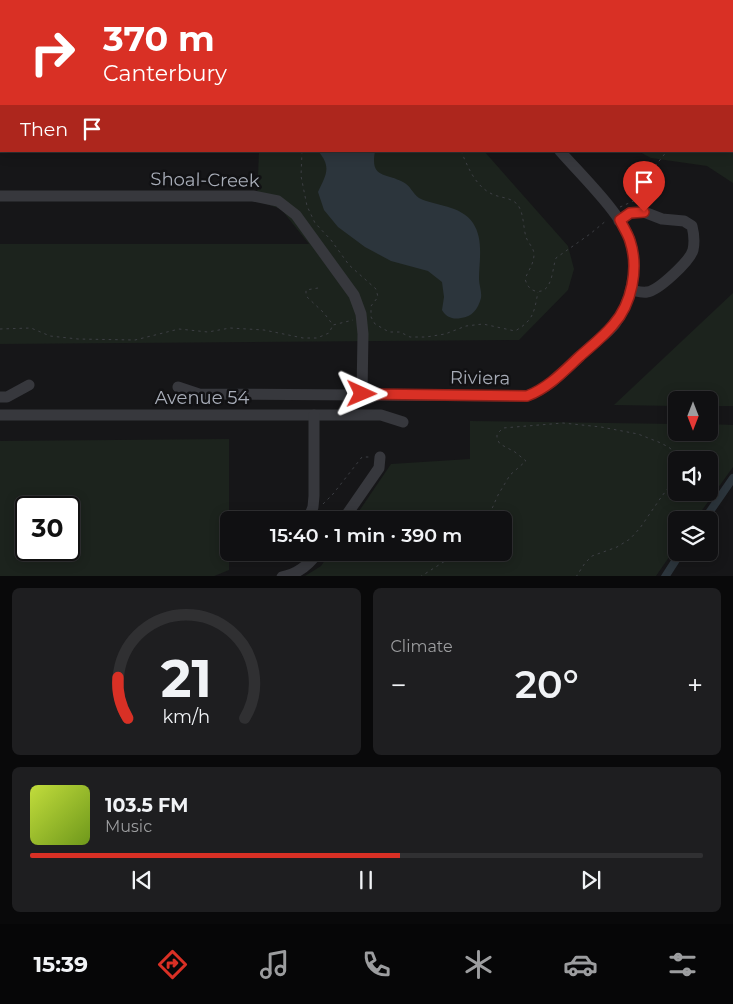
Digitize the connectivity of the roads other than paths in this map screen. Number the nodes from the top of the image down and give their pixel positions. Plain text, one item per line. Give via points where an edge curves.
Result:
1 (561, 152) edge
2 (0, 196) edge
3 (616, 217) junction
4 (631, 290) junction
5 (28, 385) dead end
6 (178, 387) dead end
7 (362, 394) junction
8 (0, 397) edge
9 (0, 415) edge
10 (314, 415) junction
11 (403, 422) dead end
12 (380, 456) road end
13 (311, 511) edge
14 (349, 511) edge
15 (312, 561) edge
16 (282, 576) edge

1 - 3 street, Riviera
2 - 7 street, Shoal-Creek via 253,196 278,201 296,215 354,295 362,334
3 - 4 street, Riviera via 630,240 634,266
3 - 4 street via 644,212 684,221 692,226 693,252 686,263 656,288 647,292
4 - 7 street, Riviera via 614,325 540,391 527,396
5 - 8 street via 7,397
6 - 7 street, Riviera via 198,394
9 - 10 street, Avenue 54
10 - 11 street, Avenue 54 via 381,415
10 - 13 street
12 - 14 street via 380,468
15 - 16 street via 293,575

